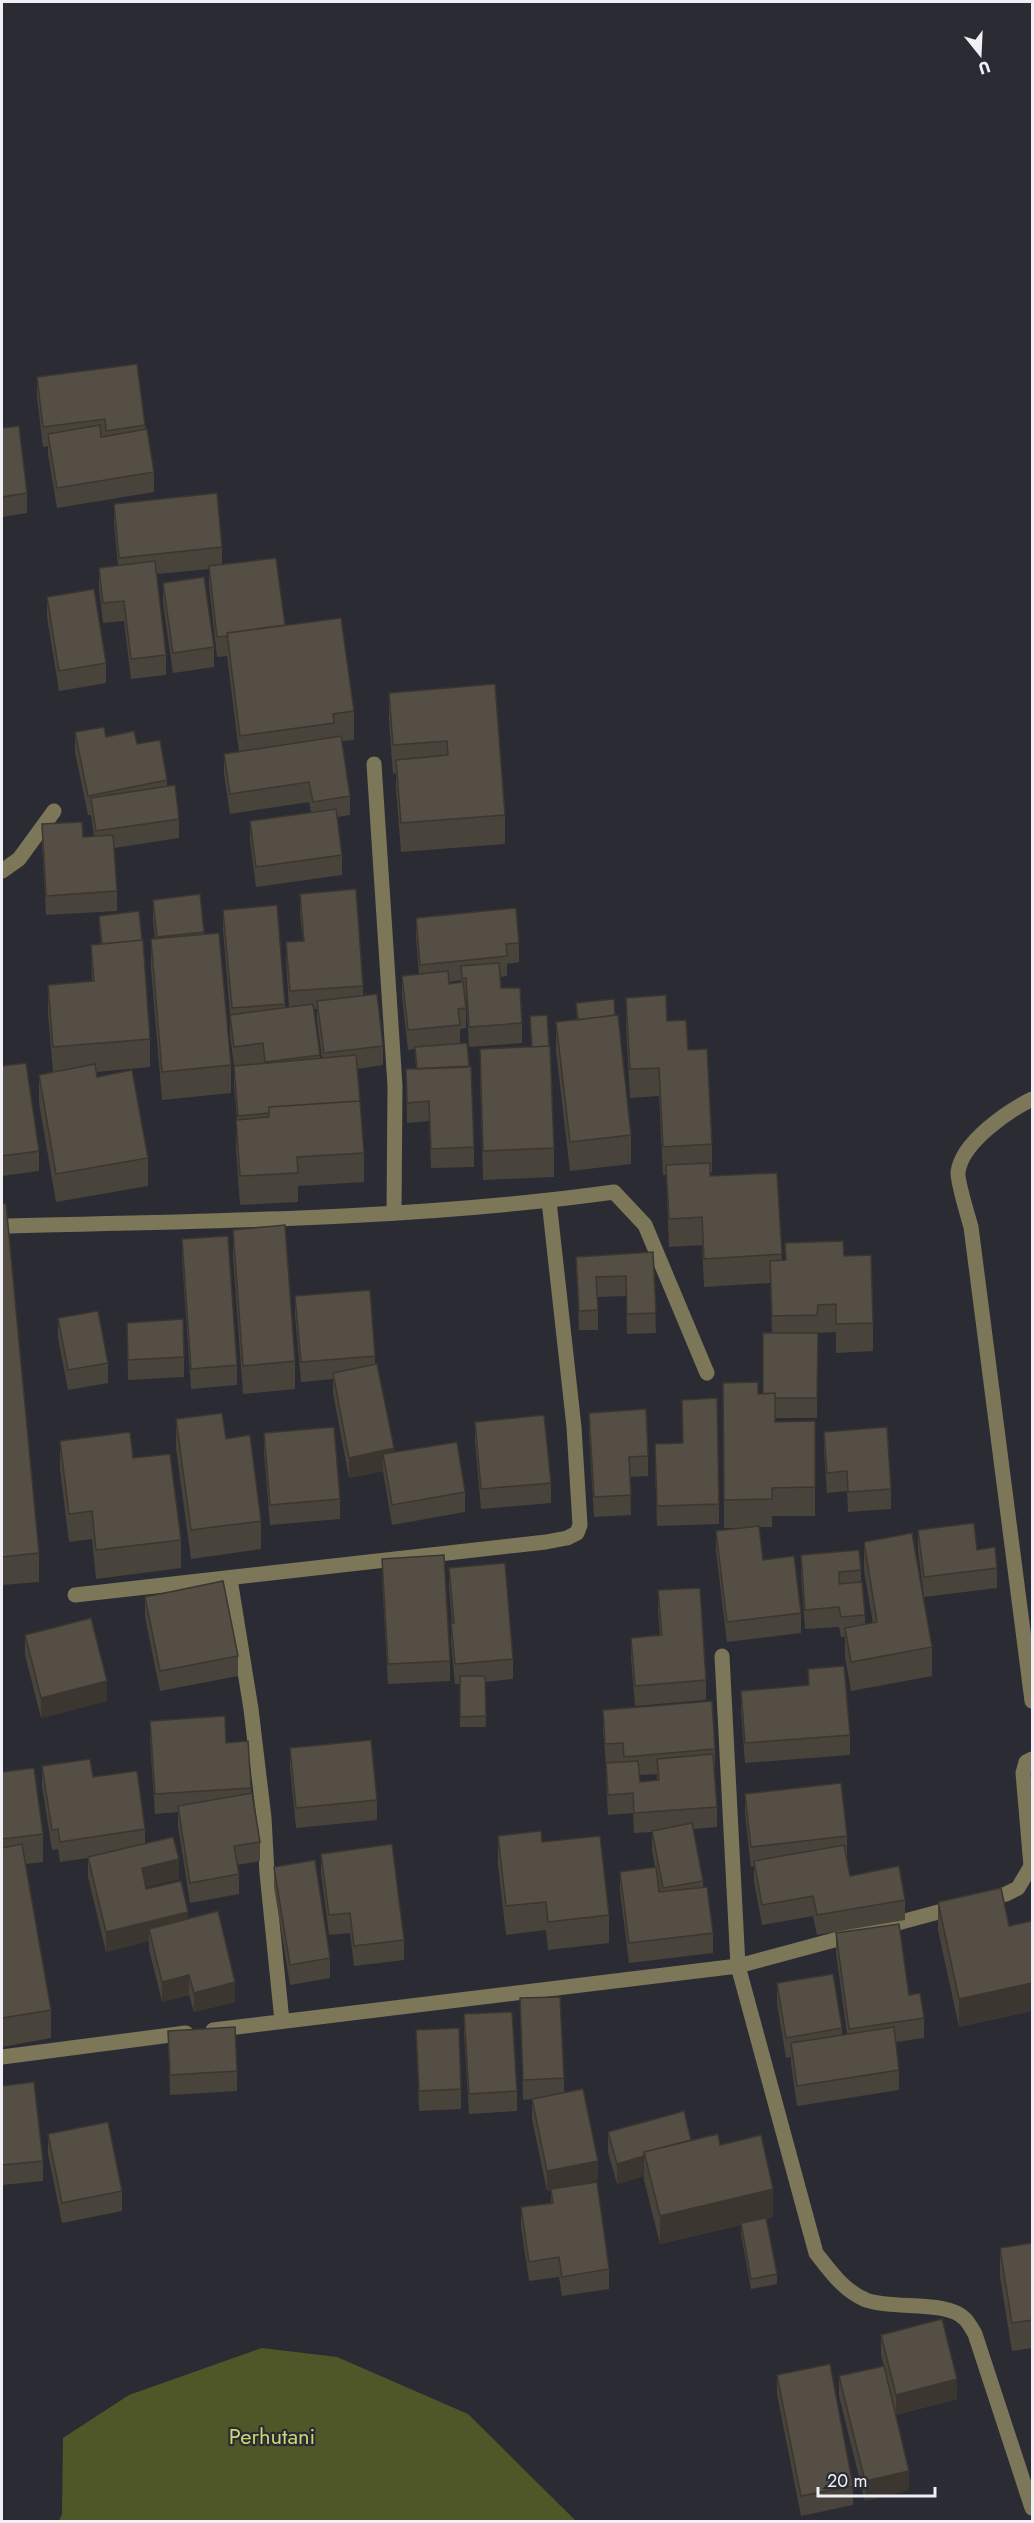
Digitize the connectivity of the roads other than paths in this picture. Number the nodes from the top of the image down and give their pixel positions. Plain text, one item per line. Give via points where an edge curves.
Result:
1 (374, 764) dead end
2 (54, 812) dead end
3 (2, 871) edge
4 (1032, 1098) edge
5 (549, 1202) junction
6 (394, 1213) junction
7 (2, 1226) edge
8 (707, 1373) dead end
9 (230, 1579) junction
10 (75, 1595) dead end
11 (722, 1656) dead end
12 (1032, 1701) edge
13 (1032, 1759) edge
14 (738, 1966) junction
15 (282, 2021) junction
16 (2, 2057) edge
17 (1032, 2508) edge

1 - 6 street via 395,1086
2 - 3 street via 19,859
4 - 12 street via 970,1144 958,1173 971,1227
5 - 6 street
5 - 8 street via 614,1192 645,1225
5 - 9 street via 574,1427 580,1524 577,1533 546,1542
6 - 7 street
9 - 10 street
9 - 15 street via 264,1818
11 - 14 street
13 - 14 street via 1026,1762 1023,1773 1031,1866 1018,1887 1006,1894
14 - 15 street
14 - 17 street via 816,2253 839,2283 866,2300 898,2306 945,2307 964,2318 975,2334
15 - 16 street

